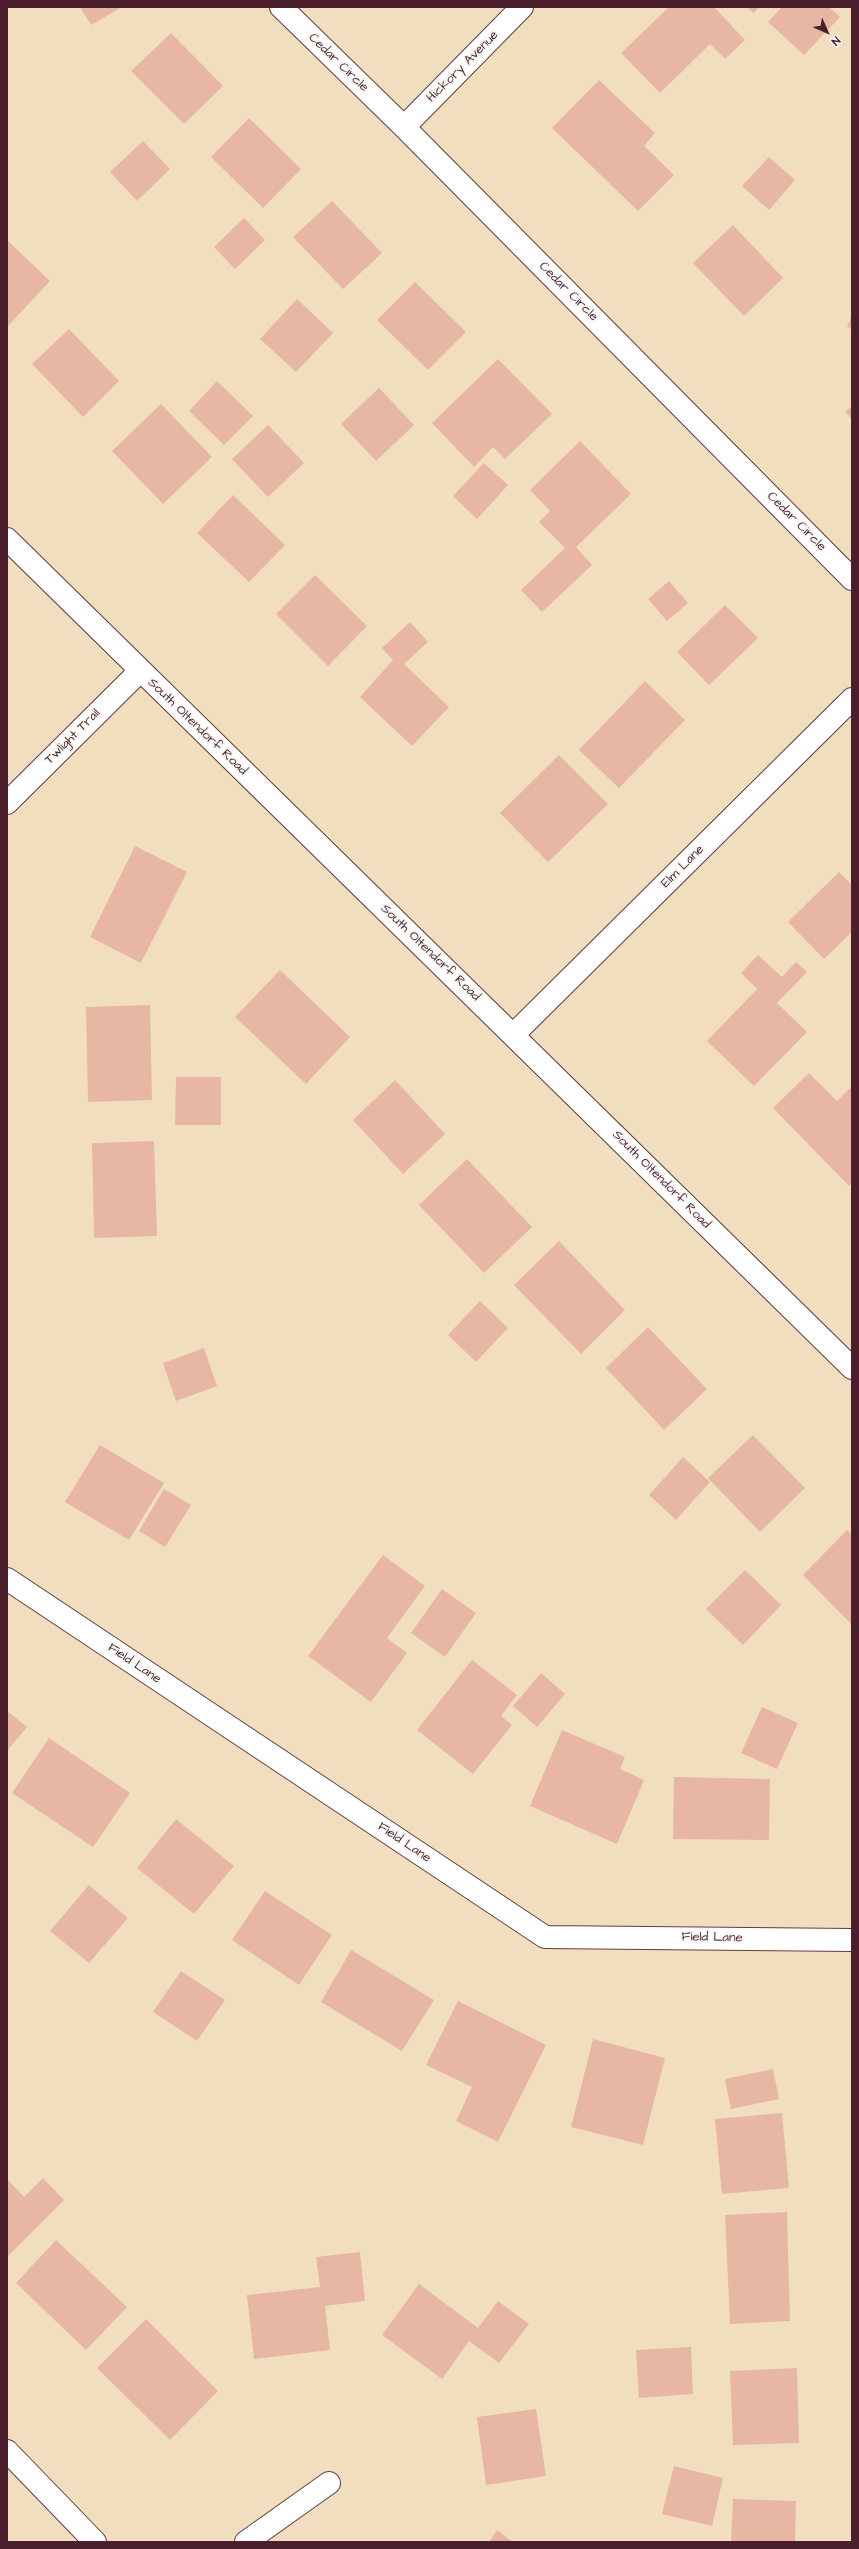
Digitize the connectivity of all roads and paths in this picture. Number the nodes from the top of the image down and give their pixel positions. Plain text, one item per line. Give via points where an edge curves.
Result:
1 (281, 7) edge
2 (522, 7) edge
3 (404, 127) junction
4 (7, 539) edge
5 (852, 579) edge
6 (140, 671) junction
7 (852, 699) edge
8 (7, 803) edge
9 (513, 1034) junction
10 (852, 1368) edge
11 (7, 1580) edge
12 (852, 1940) edge
13 (7, 2451) edge
14 (329, 2484) dead end
15 (95, 2542) edge
16 (246, 2542) edge

1 - 3 street, Cedar Circle
2 - 3 street, Hickory Avenue
3 - 5 street, Cedar Circle
4 - 6 street, South Oltendorf Road
6 - 8 street, Twlight Trail
6 - 9 street, South Oltendorf Road
7 - 9 street, Elm Lane
9 - 10 street, South Oltendorf Road
11 - 12 street, Field Lane via 544,1936
13 - 15 street
14 - 16 street

